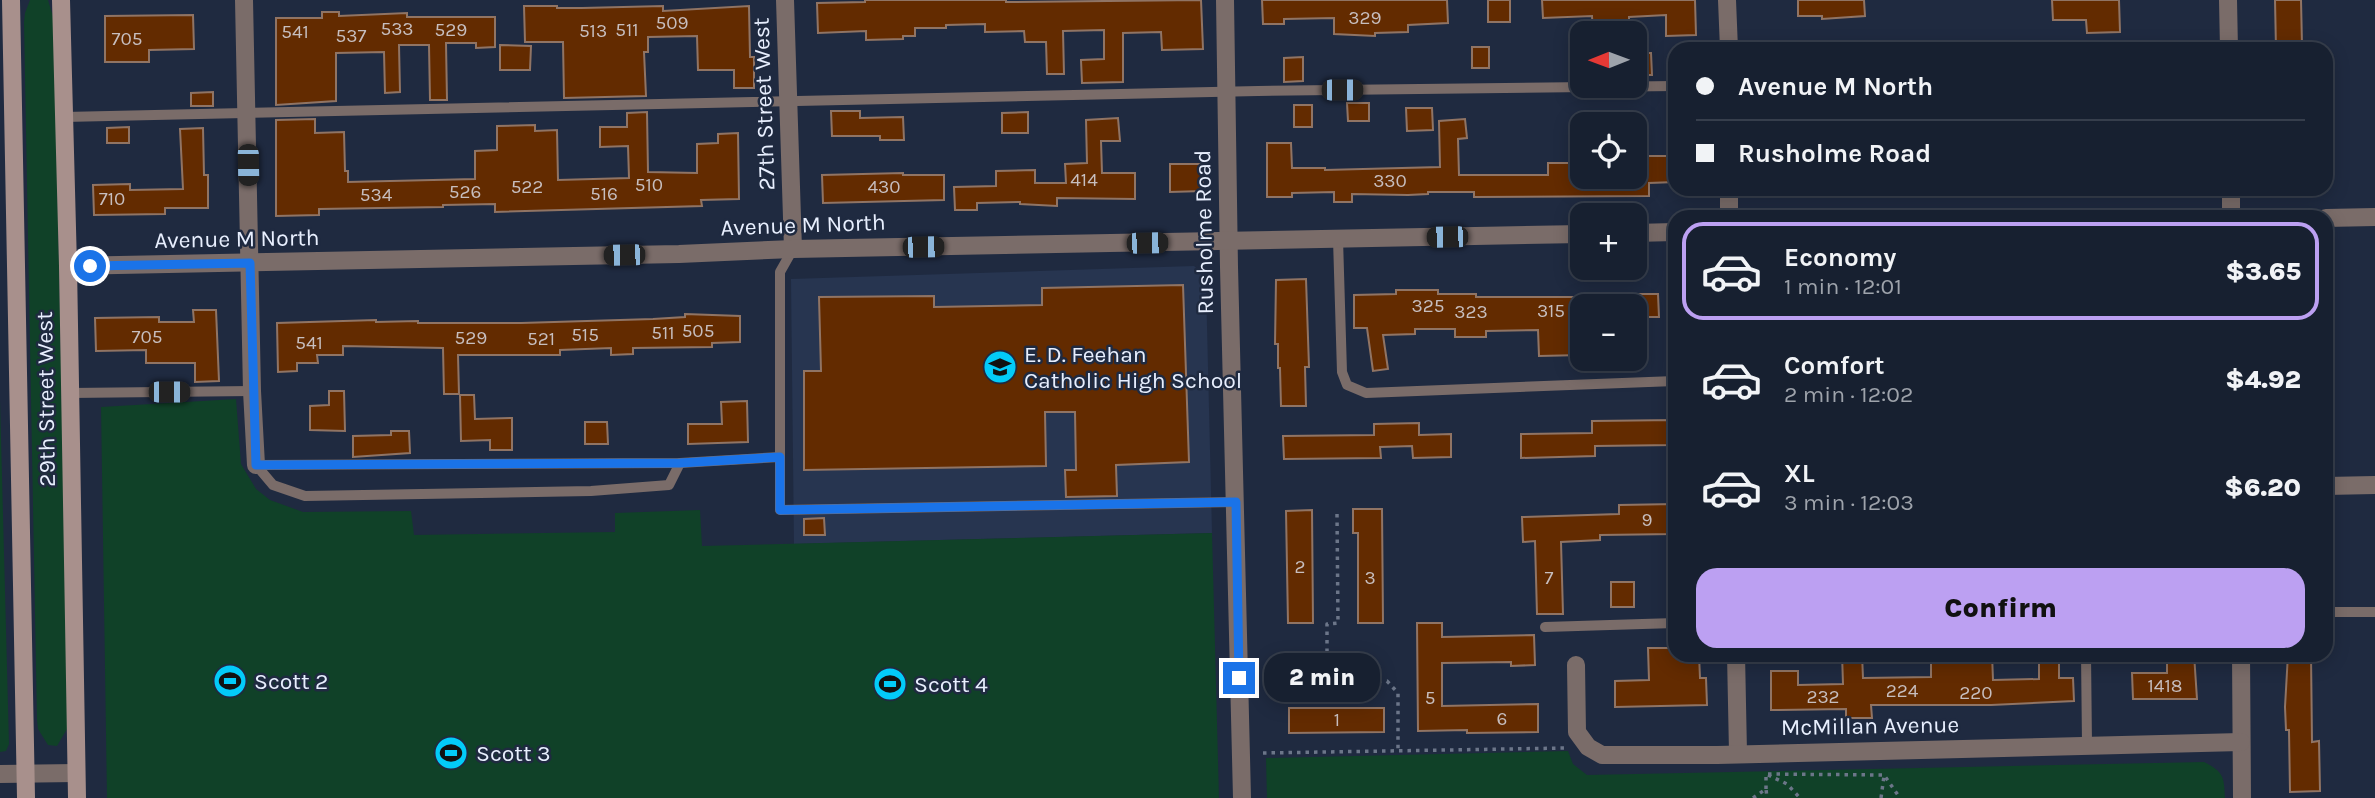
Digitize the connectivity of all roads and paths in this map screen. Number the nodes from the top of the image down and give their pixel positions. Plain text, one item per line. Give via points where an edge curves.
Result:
1 (11, 0) edge
2 (61, 0) edge
3 (244, 0) edge
4 (785, 0) edge
5 (1225, 0) edge
6 (1727, 0) edge
7 (2228, 0) edge
8 (1728, 42) edge
9 (2229, 42) edge
10 (1668, 86) edge
11 (1226, 92) junction
12 (788, 100) junction
13 (248, 114) junction
14 (64, 117) junction
15 (2375, 217) edge
16 (2333, 218) edge
17 (1668, 232) edge
18 (1647, 233) edge
19 (1570, 234) edge
20 (1338, 239) junction
21 (1228, 241) junction
22 (793, 249) junction
23 (250, 263) junction
24 (68, 266) junction
25 (1668, 381) edge
26 (252, 391) junction
27 (70, 393) junction
28 (780, 457) junction
29 (680, 463) junction
30 (256, 465) junction
31 (2375, 485) edge
32 (2333, 486) edge
33 (1236, 502) junction
34 (1337, 514) dead end
35 (2333, 612) edge
36 (2375, 612) edge
37 (1668, 623) edge
38 (1545, 627) dead end
39 (1736, 662) edge
40 (2086, 662) edge
41 (2241, 662) edge
42 (1576, 665) dead end
43 (2241, 742) junction
44 (2087, 745) junction
45 (1588, 747) junction
46 (1398, 751) junction
47 (1263, 753) dead end
48 (1738, 753) junction
49 (1767, 753) junction
50 (76, 773) junction
51 (0, 774) edge
52 (26, 774) junction
53 (1766, 774) junction
54 (1884, 775) junction
55 (1766, 789) junction
56 (26, 798) edge
57 (77, 798) edge
58 (1242, 798) edge
59 (1753, 798) edge
60 (1767, 798) edge
61 (1800, 798) edge
62 (1881, 798) edge
63 (1900, 798) edge
64 (2242, 798) edge

1 - 52 street, 29th Street West via 7,118
2 - 14 street, 29th Street West
3 - 13 street
4 - 12 street, 27th Street West
5 - 11 street, Rusholme Road
6 - 8 street
7 - 9 street
10 - 11 lane
11 - 12 lane
11 - 21 street, Rusholme Road
12 - 13 lane
12 - 22 street, 27th Street West
13 - 14 lane
13 - 23 street
14 - 24 street, 29th Street West
15 - 16 street
17 - 18 street
19 - 20 street, Avenue M North
20 - 21 street, Avenue M North
20 - 25 lane via 1342,372 1347,386 1366,393
21 - 22 street, Avenue M North
21 - 33 street, Rusholme Road
22 - 23 street, Avenue M North
22 - 28 lane via 779,272
23 - 24 street, Avenue M North
23 - 26 street
24 - 27 street, 29th Street West
26 - 27 lane
26 - 30 street
27 - 50 street, 29th Street West
28 - 29 lane
28 - 33 lane via 780,510
29 - 30 lane
29 - 30 lane via 669,485 591,491 305,496 273,485
31 - 32 street
33 - 58 street, Rusholme Road
34 - 46 path via 1338,623 1327,624 1327,682 1387,681 1398,693
35 - 36 lane
37 - 38 lane
39 - 48 street
40 - 44 lane
41 - 43 street
42 - 45 street via 1577,732
43 - 44 street, McMillan Avenue
43 - 64 street
44 - 49 street, McMillan Avenue
45 - 46 path
45 - 48 street, McMillan Avenue via 1601,755 1621,756
46 - 47 path
48 - 49 street, McMillan Avenue
49 - 53 path
50 - 52 street
50 - 57 street, 29th Street West
51 - 52 street
52 - 56 street, 29th Street West
53 - 54 path
53 - 55 path
53 - 61 path via 1787,784
54 - 62 path
54 - 63 path
55 - 59 path
55 - 60 path

